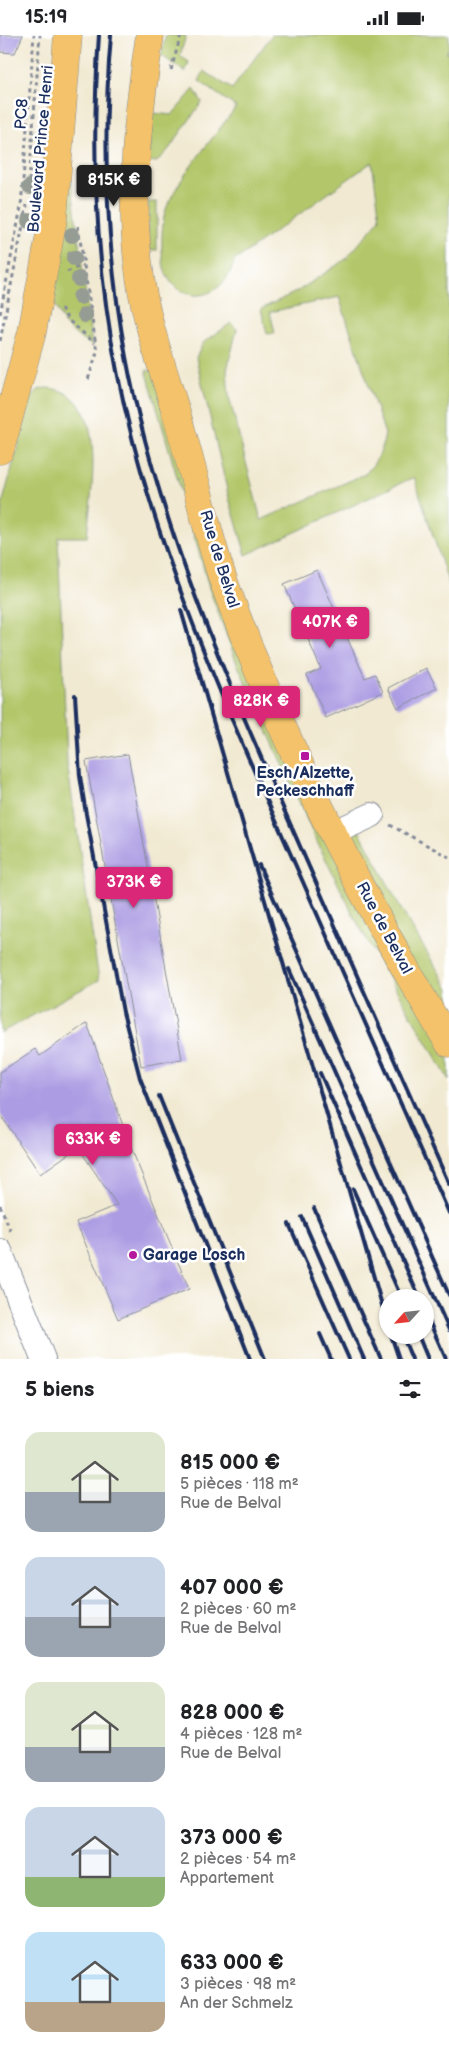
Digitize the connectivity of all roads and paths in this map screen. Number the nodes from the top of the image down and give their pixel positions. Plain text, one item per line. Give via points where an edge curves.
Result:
1 (34, 35) edge
2 (40, 35) edge
3 (51, 35) edge
4 (68, 35) edge
5 (150, 35) edge
6 (29, 189) dead end
7 (28, 198) dead end
8 (77, 217) dead end
9 (83, 265) junction
10 (66, 273) dead end
11 (60, 306) dead end
12 (0, 314) edge
13 (0, 341) edge
14 (95, 343) junction
15 (0, 379) edge
16 (88, 380) dead end
17 (0, 450) edge
18 (372, 815) joint
19 (333, 833) junction
20 (449, 857) edge
21 (449, 1043) edge
22 (0, 1251) edge
23 (43, 1359) edge

1 - 12 path via 21,207
2 - 6 path, PC8
3 - 15 main road, Boulevard Prince Henri via 37,216
4 - 17 main road, Boulevard Prince Henri via 52,229 32,332
5 - 19 main road, Rue de Belval via 135,157 135,220 140,277 225,585 251,653
7 - 13 path
8 - 9 path
9 - 10 path
9 - 14 path
11 - 14 path via 68,320
14 - 16 path via 97,352
18 - 19 street
18 - 20 path
19 - 21 main road, Rue de Belval
22 - 23 street

